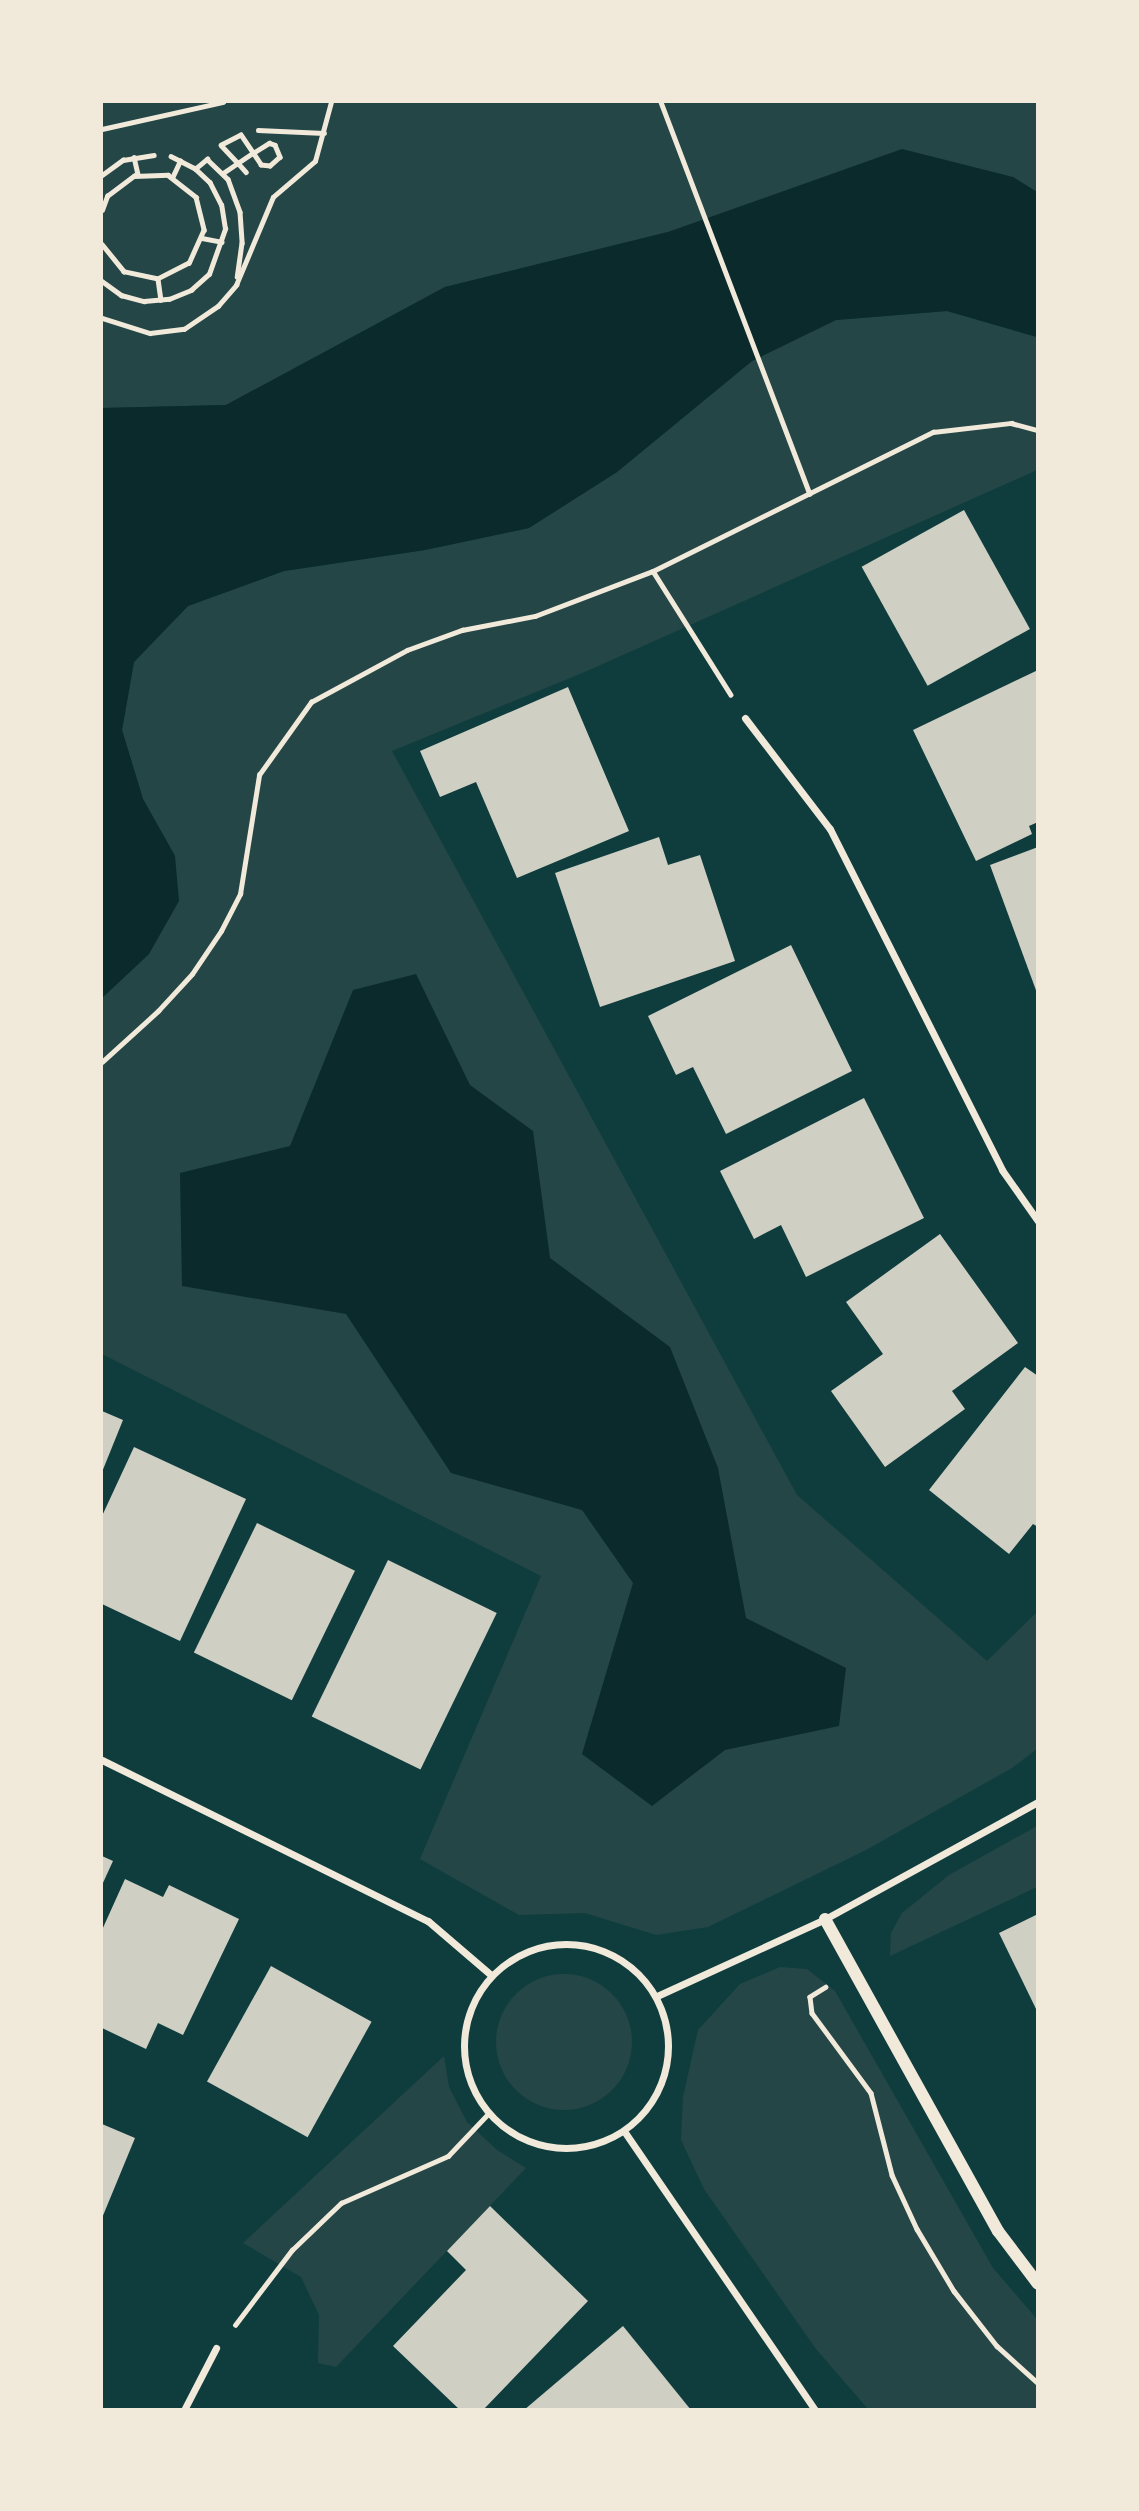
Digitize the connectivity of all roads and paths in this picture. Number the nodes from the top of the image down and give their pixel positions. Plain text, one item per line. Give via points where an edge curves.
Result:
1 (223, 102) edge
2 (331, 102) edge
3 (661, 102) edge
4 (102, 129) edge
5 (258, 130) dead end
6 (268, 130) junction
7 (324, 133) junction
8 (269, 143) junction
9 (253, 153) junction
10 (154, 155) dead end
11 (170, 157) dead end
12 (134, 158) junction
13 (180, 161) junction
14 (238, 163) junction
15 (195, 169) junction
16 (223, 173) junction
17 (246, 173) dead end
18 (102, 175) edge
19 (138, 175) junction
20 (172, 178) junction
21 (102, 210) edge
22 (202, 238) junction
23 (222, 242) junction
24 (102, 245) edge
25 (158, 279) junction
26 (102, 281) edge
27 (236, 285) junction
28 (160, 300) junction
29 (102, 318) edge
30 (1038, 430) edge
31 (810, 494) junction
32 (653, 571) junction
33 (745, 718) joint
34 (102, 1062) edge
35 (1038, 1221) edge
36 (102, 1760) edge
37 (1038, 1802) edge
38 (825, 1919) junction
39 (855, 1973) junction
40 (491, 1975) junction
41 (657, 1996) junction
42 (489, 2113) junction
43 (624, 2131) junction
44 (1038, 2284) edge
45 (216, 2348) joint
46 (1038, 2383) edge
47 (184, 2410) edge
48 (815, 2410) edge

1 - 4 path
2 - 7 path
3 - 31 path
5 - 6 path
6 - 7 path
6 - 8 path
7 - 27 path via 315,161 273,197
8 - 9 path
8 - 9 path via 275,145 278,163 261,165
9 - 14 path
9 - 14 path via 241,135 221,145
10 - 12 path
11 - 13 path
12 - 18 path
12 - 19 path
13 - 15 path
13 - 20 path
14 - 16 path
14 - 17 path
15 - 16 path via 207,159
15 - 23 path via 210,183 221,205
16 - 27 path via 240,212 242,243
19 - 20 path
19 - 21 path via 119,184
20 - 22 path via 196,197 203,213
22 - 23 path
22 - 25 path via 190,263
23 - 28 path via 209,274 191,290
24 - 25 path via 124,272
25 - 28 path
26 - 28 path via 121,295
27 - 29 path via 218,306 184,328 150,333
30 - 31 path via 1011,423 933,432
31 - 32 path
32 - 33 path
32 - 34 path via 535,616 463,630 407,650 311,702 259,775 240,894 221,931 184,983
33 - 35 street via 830,830 1002,1170
36 - 40 street via 428,1921
37 - 38 street
38 - 39 street
38 - 41 street
39 - 44 street via 998,2231
39 - 46 path via 810,1997 812,2012 871,2093 892,2175 954,2291 997,2346
40 - 41 street via 520,1953 555,1943 592,1945 627,1962
40 - 42 street via 471,2006 464,2042 469,2079
41 - 43 street via 668,2031 666,2072 644,2115
42 - 43 street via 523,2139 563,2150 605,2141
42 - 45 path via 448,2156 341,2203 292,2250
43 - 48 street
45 - 47 street

